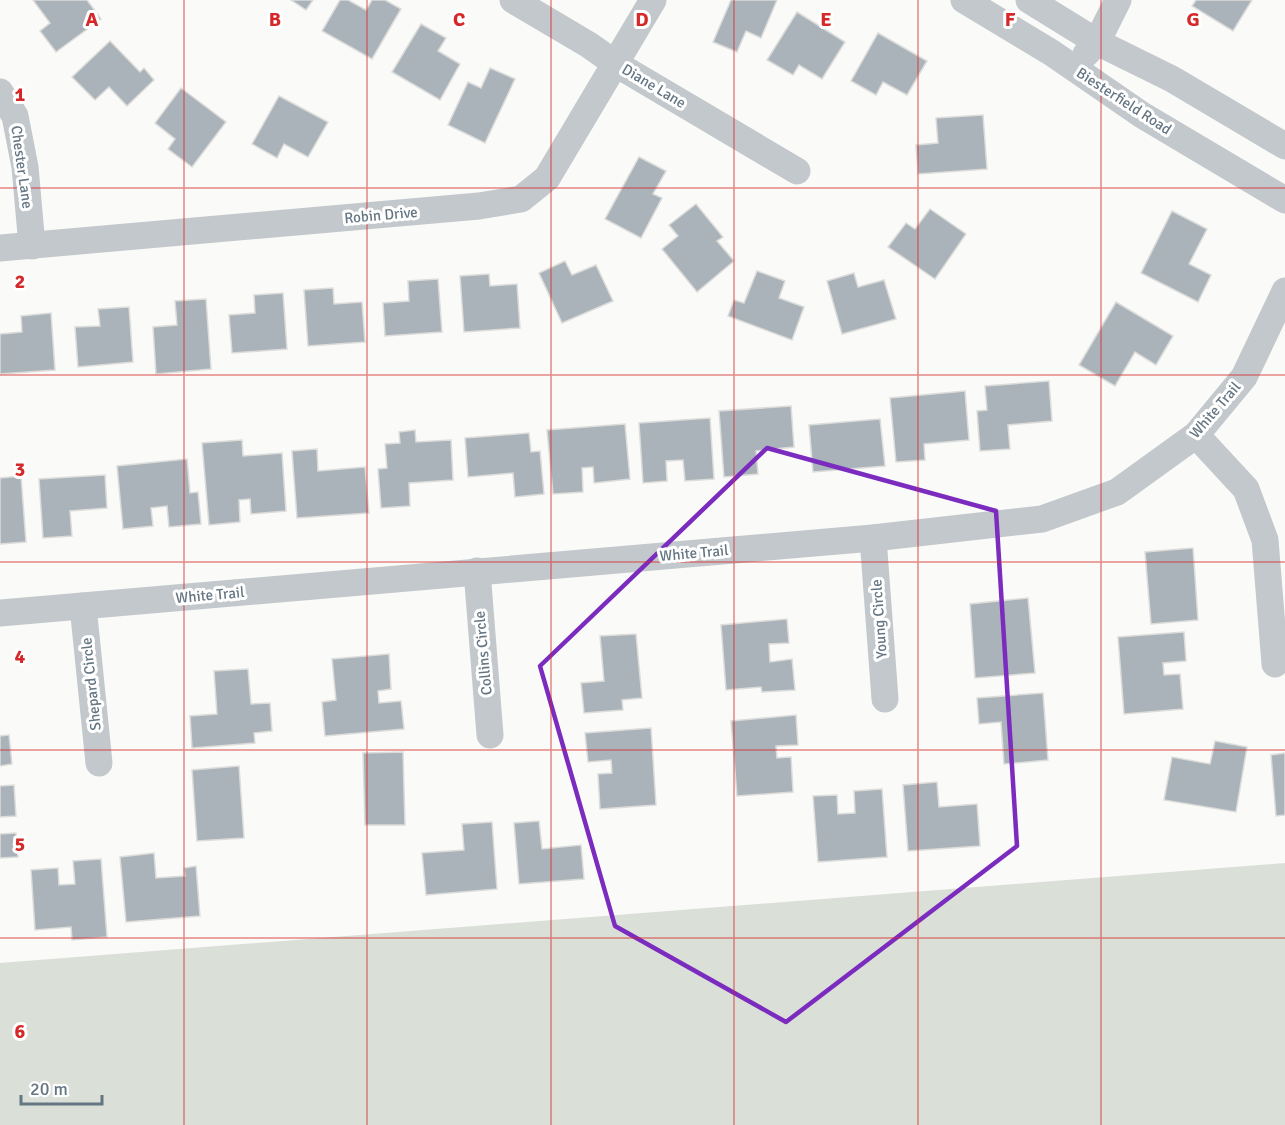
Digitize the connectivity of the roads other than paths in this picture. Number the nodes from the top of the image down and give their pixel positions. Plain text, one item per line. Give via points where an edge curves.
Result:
1 (513, 0) edge
2 (654, 0) edge
3 (964, 0) edge
4 (1029, 0) edge
5 (1118, 0) edge
6 (1097, 42) junction
7 (616, 64) junction
8 (1072, 68) junction
9 (0, 92) edge
10 (1285, 146) edge
11 (796, 171) dead end
12 (1285, 200) edge
13 (32, 246) junction
14 (0, 248) edge
15 (1285, 291) edge
16 (1196, 435) junction
17 (873, 538) junction
18 (477, 571) junction
19 (83, 606) junction
20 (0, 613) edge
21 (1275, 664) dead end
22 (885, 699) dead end
23 (490, 735) dead end
24 (99, 763) dead end

1 - 7 street, Diane Lane
2 - 7 street, Robin Drive
3 - 8 street, Biesterfield Road
4 - 6 street
5 - 6 street
6 - 8 street
6 - 10 street via 1172,79
7 - 11 street, Diane Lane
7 - 13 street, Robin Drive via 547,178 521,199 480,206
8 - 12 street, Biesterfield Road
9 - 13 street, Chester Lane via 15,116 25,167
13 - 14 street, Robin Drive
15 - 16 street, White Trail via 1244,377
16 - 17 street, White Trail via 1117,492 1042,519
16 - 21 street via 1246,489 1265,540
17 - 18 street, White Trail
17 - 22 street, Young Circle
18 - 19 street, White Trail
18 - 23 street, Collins Circle
19 - 20 street, White Trail
19 - 24 street, Shepard Circle

